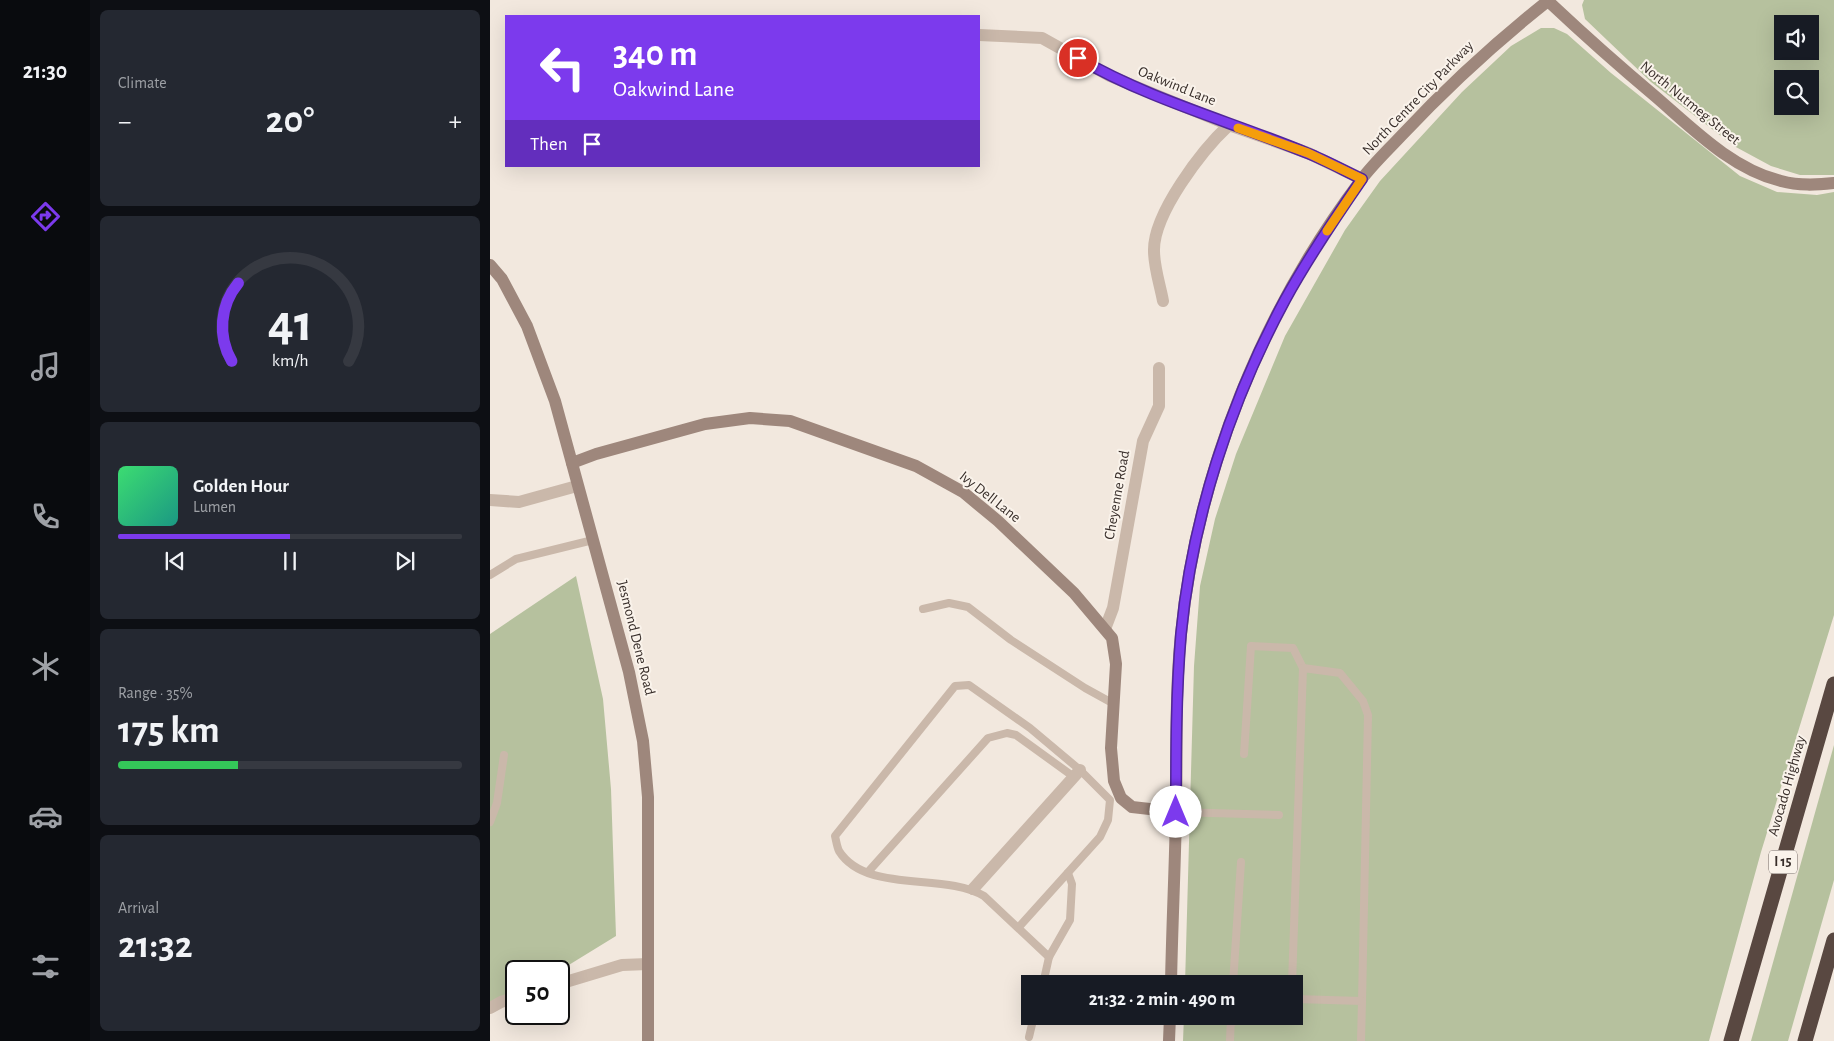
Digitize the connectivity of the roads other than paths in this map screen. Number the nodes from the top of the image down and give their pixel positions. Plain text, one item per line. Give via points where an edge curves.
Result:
1 (1548, 0) edge
2 (980, 35) edge
3 (1229, 125) junction
4 (1362, 179) junction
5 (1834, 183) edge
6 (490, 265) edge
7 (1163, 300) dead end
8 (1159, 368) dead end
9 (572, 463) junction
10 (577, 486) junction
11 (490, 500) edge
12 (593, 540) junction
13 (490, 575) edge
14 (923, 609) dead end
15 (1105, 629) junction
16 (1303, 668) junction
17 (1834, 684) edge
18 (1114, 704) junction
19 (1244, 754) dead end
20 (504, 755) dead end
21 (1077, 774) junction
22 (1116, 799) junction
23 (1176, 812) junction
24 (1279, 815) dead end
25 (490, 822) edge
26 (1241, 862) dead end
27 (868, 872) junction
28 (1068, 872) junction
29 (973, 889) junction
30 (1018, 928) junction
31 (1834, 940) edge
32 (1050, 957) junction
33 (648, 964) junction
34 (1045, 975) edge
35 (1171, 975) edge
36 (1234, 975) edge
37 (1292, 975) edge
38 (570, 981) edge
39 (1303, 999) edge
40 (1362, 1001) junction
41 (505, 1002) edge
42 (490, 1008) edge
43 (1032, 1025) edge
44 (1170, 1025) edge
45 (1231, 1025) edge
46 (1029, 1037) dead end
47 (648, 1041) edge
48 (1169, 1041) edge
49 (1230, 1041) edge
50 (1361, 1041) edge
51 (1731, 1041) edge
52 (1805, 1041) edge

1 - 4 street, North Centre City Parkway via 1442,91
1 - 5 street, North Nutmeg Street via 1708,142 1750,170 1780,181 1804,185
2 - 3 street, Oakwind Lane via 1042,38 1110,76
3 - 4 street, Oakwind Lane via 1308,153
3 - 7 street via 1190,170 1159,222 1154,251
4 - 23 street, North Centre City Parkway via 1321,239 1282,306 1251,370 1209,485 1191,566 1181,632 1176,699
6 - 9 street, Jesmond Dene Road via 527,326 555,401
8 - 15 street, Cheyenne Road via 1160,406 1143,441 1113,608
9 - 10 street, Jesmond Dene Road
9 - 15 street, Ivy Dell Lane via 705,424 750,418 790,421 916,466 963,492 1074,593
10 - 11 street via 519,502
10 - 12 street, Jesmond Dene Road
12 - 13 lane via 516,560
12 - 33 street, Jesmond Dene Road via 629,672 643,741 648,797
14 - 18 lane via 949,604 968,607 1011,640
15 - 18 street, Ivy Dell Lane via 1112,638 1116,664
16 - 19 lane via 1293,648 1251,646
16 - 37 lane
16 - 40 lane via 1340,674 1363,701 1368,715
17 - 51 highway, Avocado Highway / I 15
18 - 22 street, Ivy Dell Lane via 1111,748
20 - 25 lane via 497,803
21 - 22 lane
21 - 27 lane via 1016,735 1006,733 988,738
21 - 27 lane via 1030,728 969,685 955,686 835,836 839,851 853,865
21 - 29 street
22 - 23 street via 1132,807
22 - 28 lane via 1100,837
23 - 24 lane
23 - 35 street, North Centre City Parkway
26 - 36 lane
27 - 29 lane via 885,878
28 - 30 lane
28 - 32 lane via 1072,884 1070,920
29 - 30 lane
30 - 32 lane
31 - 52 highway
32 - 34 lane
33 - 38 street via 622,965
33 - 47 street, Jesmond Dene Road
39 - 40 lane
40 - 50 lane
41 - 42 street
43 - 46 lane
44 - 48 street
45 - 49 lane

